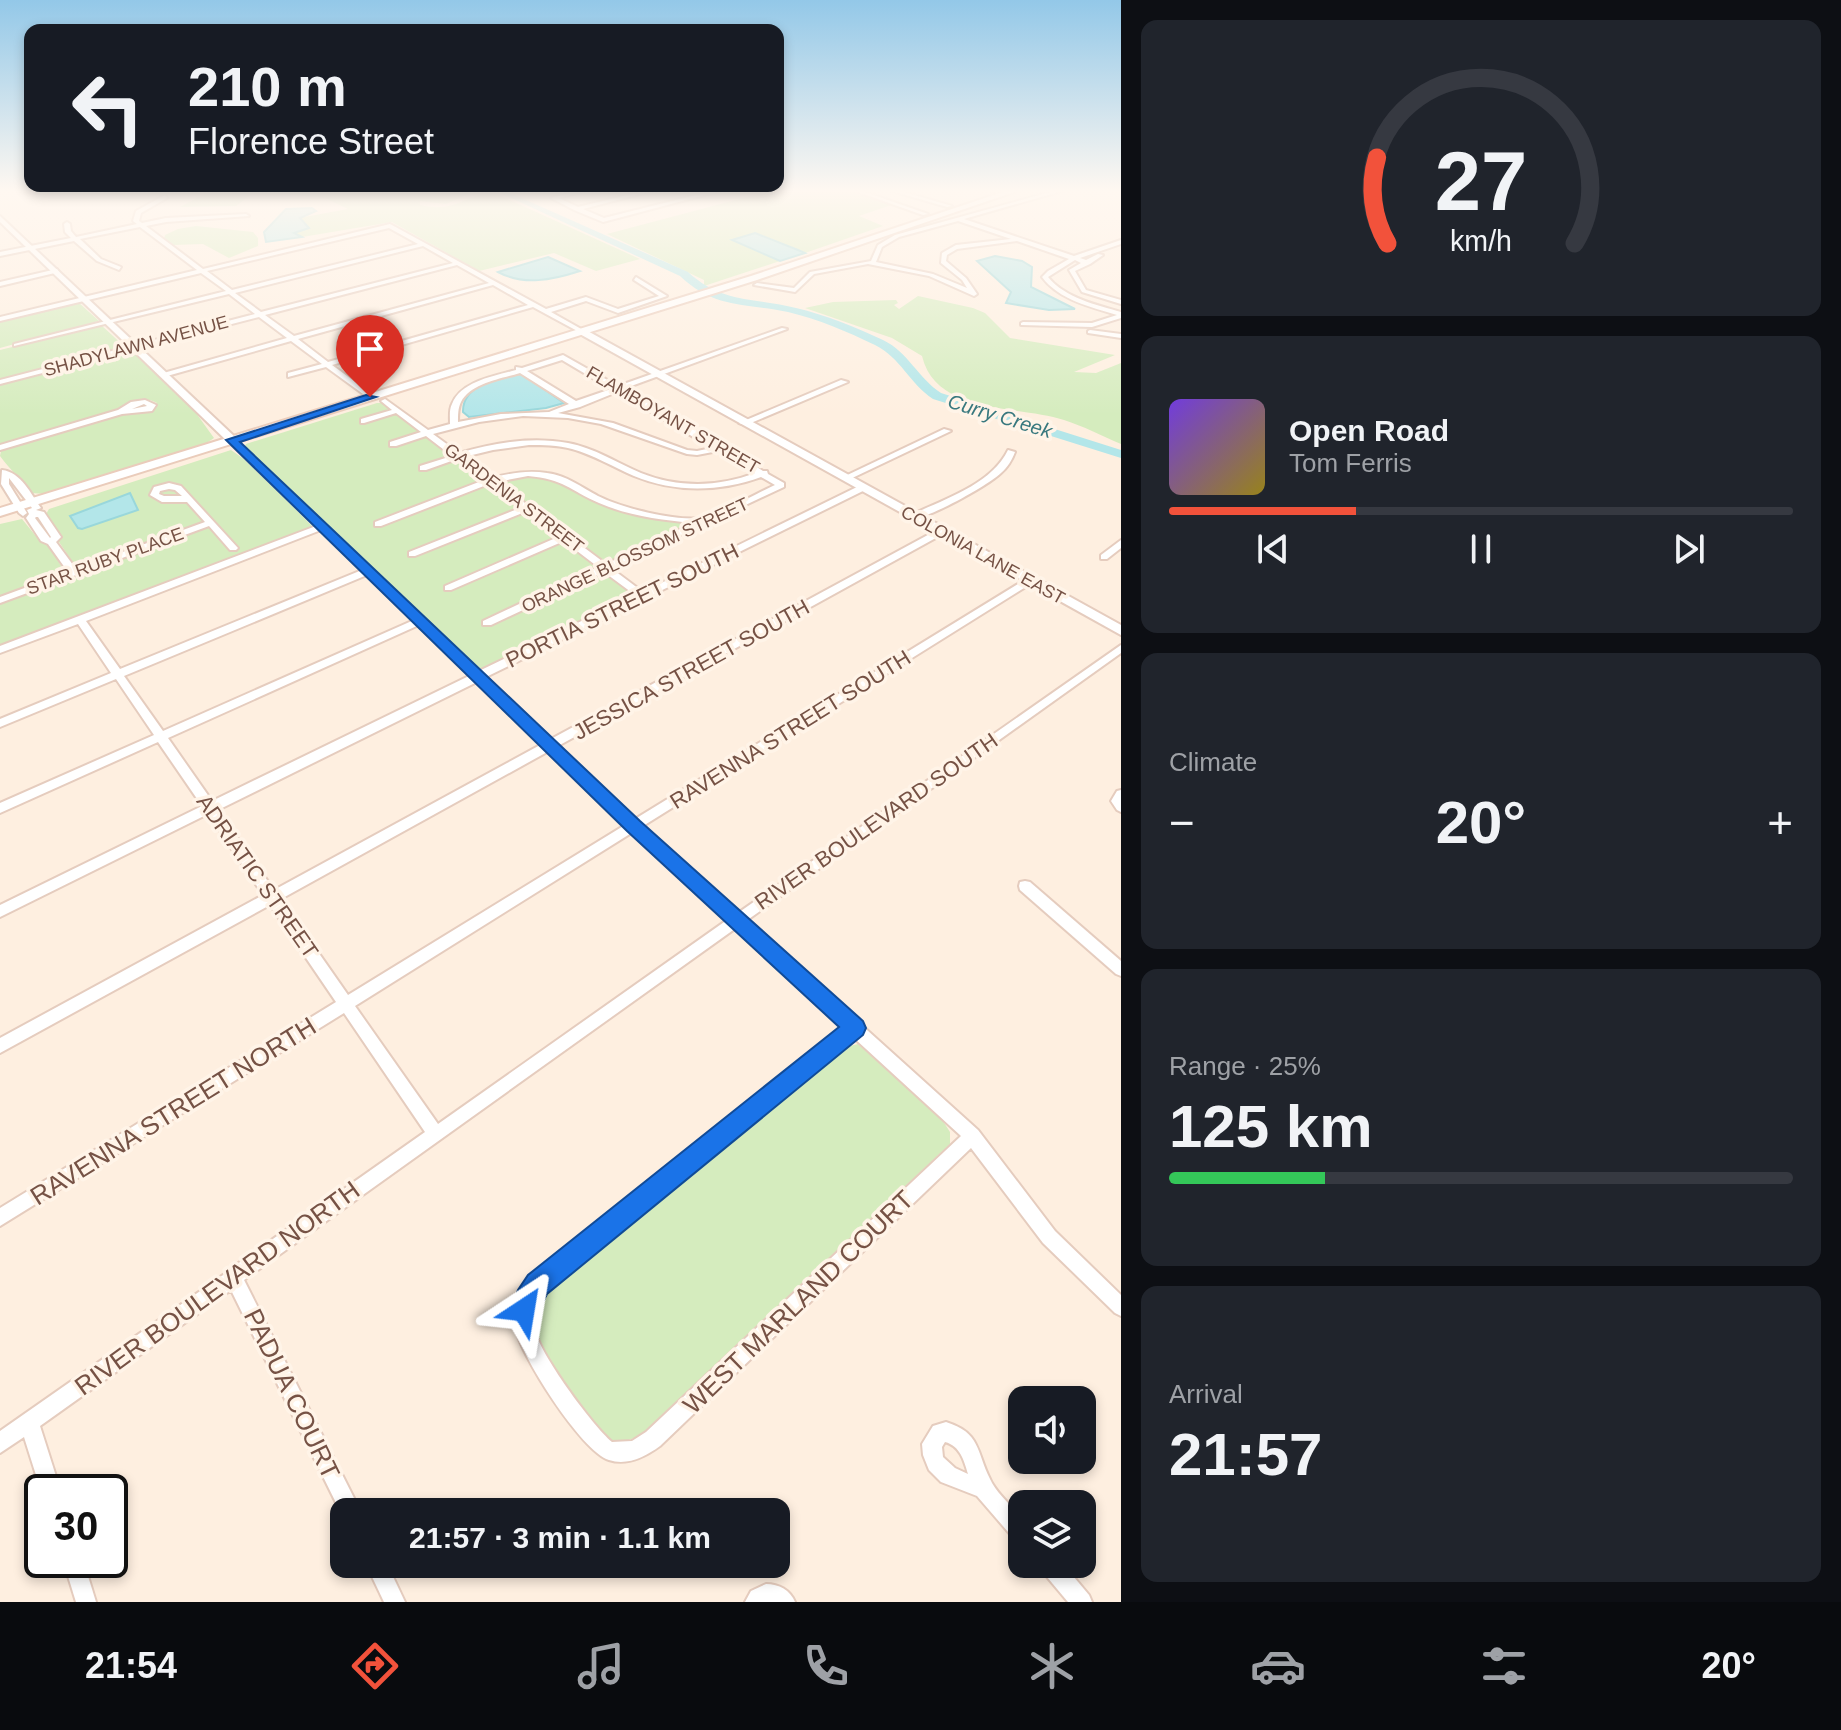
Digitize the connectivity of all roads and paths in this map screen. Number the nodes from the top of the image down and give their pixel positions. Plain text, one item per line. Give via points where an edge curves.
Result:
1 (51, 266) edge
2 (113, 266) edge
3 (195, 266) edge
4 (219, 266) edge
5 (332, 266) edge
6 (448, 266) edge
7 (464, 266) edge
8 (772, 266) edge
9 (793, 266) edge
10 (851, 266) edge
11 (889, 266) edge
12 (948, 266) edge
13 (1064, 266) edge
14 (1082, 266) edge
15 (119, 268) dead end
16 (200, 270) junction
17 (57, 271) junction
18 (636, 279) dead end
19 (495, 283) junction
20 (0, 284) edge
21 (757, 285) dead end
22 (711, 289) junction
23 (229, 290) junction
24 (85, 298) junction
25 (1121, 302) edge
26 (534, 305) junction
27 (546, 311) junction
28 (259, 313) junction
29 (1121, 315) edge
30 (0, 319) edge
31 (109, 321) junction
32 (1023, 324) dead end
33 (784, 329) dead end
34 (1090, 332) dead end
35 (585, 333) junction
36 (1121, 336) edge
37 (292, 338) junction
38 (16, 345) dead end
39 (135, 346) junction
40 (326, 365) junction
41 (519, 369) junction
42 (164, 374) junction
43 (291, 375) dead end
44 (660, 375) junction
45 (0, 382) edge
46 (844, 382) dead end
47 (621, 389) junction
48 (370, 397) junction
49 (385, 401) dead end
50 (577, 405) junction
51 (398, 410) junction
52 (121, 412) dead end
53 (546, 414) junction
54 (558, 415) junction
55 (364, 421) dead end
56 (746, 422) junction
57 (454, 424) junction
58 (947, 431) dead end
59 (427, 432) junction
60 (232, 440) junction
61 (393, 444) dead end
62 (0, 448) edge
63 (721, 448) junction
64 (1011, 452) dead end
65 (458, 456) junction
66 (2, 468) edge
67 (423, 468) dead end
68 (764, 473) junction
69 (845, 478) junction
70 (491, 481) junction
71 (781, 485) joint
72 (20, 486) junction
73 (862, 488) junction
74 (8, 489) junction
75 (189, 499) dead end
76 (527, 508) junction
77 (29, 509) junction
78 (0, 512) edge
79 (914, 517) junction
80 (0, 520) edge
81 (707, 522) junction
82 (210, 523) junction
83 (49, 524) junction
84 (378, 524) dead end
85 (321, 527) junction
86 (37, 528) junction
87 (940, 532) junction
88 (565, 537) junction
89 (51, 542) junction
90 (1121, 543) edge
91 (233, 548) dead end
92 (412, 554) dead end
93 (1104, 557) dead end
94 (607, 568) junction
95 (368, 571) junction
96 (74, 573) junction
97 (1029, 581) junction
98 (448, 588) dead end
99 (642, 596) junction
100 (0, 600) edge
101 (80, 620) junction
102 (418, 622) junction
103 (487, 623) dead end
104 (1121, 631) edge
105 (1121, 648) edge
106 (0, 650) edge
107 (118, 675) junction
108 (477, 676) junction
109 (0, 723) edge
110 (160, 737) junction
111 (549, 746) junction
112 (1121, 794) edge
113 (1121, 807) edge
114 (0, 808) edge
115 (211, 808) junction
116 (634, 826) junction
117 (1025, 886) dead end
118 (272, 898) junction
119 (0, 911) edge
120 (735, 921) junction
121 (1121, 970) edge
122 (346, 1003) junction
123 (855, 1028) junction
124 (0, 1046) edge
125 (435, 1133) junction
126 (972, 1136) junction
127 (0, 1218) edge
128 (233, 1276) junction
129 (1121, 1307) edge
130 (29, 1423) junction
131 (0, 1443) edge
132 (45, 1474) edge
133 (984, 1489) dead end
134 (344, 1498) edge
135 (1008, 1517) edge
136 (79, 1578) edge
137 (383, 1578) edge
138 (1061, 1578) edge
139 (86, 1602) edge
140 (395, 1602) edge
141 (755, 1602) edge
142 (785, 1602) edge
143 (1082, 1602) edge

1 - 17 street
2 - 15 street
3 - 16 street
4 - 16 street, COLONIA LANE EAST
5 - 23 street
6 - 28 street, SHADYLAWN AVENUE
7 - 19 street, COLONIA LANE EAST
8 - 22 main road
9 - 22 main road
10 - 21 street via 815,272 795,290
11 - 12 street via 938,277 974,294
13 - 29 street via 1049,272 1048,283
14 - 25 street via 1072,270 1083,290
16 - 23 street
16 - 24 street
17 - 20 street
17 - 24 street
18 - 27 street via 664,296 620,310 584,299
19 - 26 street, COLONIA LANE EAST
19 - 37 street
22 - 35 main road
23 - 28 street
23 - 31 street
24 - 30 street
24 - 31 street
26 - 27 street, COLONIA LANE EAST
26 - 40 street
27 - 35 street, COLONIA LANE EAST
28 - 37 street
28 - 39 street, SHADYLAWN AVENUE
29 - 32 street via 1092,325
31 - 38 street
31 - 39 street
33 - 44 street
34 - 36 street
35 - 44 street, COLONIA LANE EAST
35 - 48 main road
37 - 40 street
37 - 42 street
39 - 42 street
39 - 45 street, SHADYLAWN AVENUE
40 - 43 street
40 - 48 street
41 - 47 street, FLAMBOYANT STREET via 563,357
41 - 50 street
41 - 57 street via 464,393 453,409
42 - 60 street
44 - 47 street
44 - 56 street, COLONIA LANE EAST
46 - 56 street
47 - 50 street
47 - 63 street, FLAMBOYANT STREET
48 - 60 main road
49 - 51 street, GARDENIA STREET
50 - 53 street
50 - 54 street
51 - 55 street
51 - 59 street, GARDENIA STREET
52 - 62 street
53 - 54 street
53 - 57 street
54 - 63 street via 624,428 685,453
56 - 69 street, COLONIA LANE EAST
57 - 59 street
58 - 69 street
59 - 61 street
59 - 65 street, GARDENIA STREET
60 - 77 main road
60 - 85 street
63 - 68 street, FLAMBOYANT STREET
64 - 79 street via 1010,461 996,474
65 - 67 street
65 - 68 street via 500,445 552,444 585,449 673,484 724,485
65 - 70 street, GARDENIA STREET
66 - 72 street
66 - 74 street
68 - 71 street, FLAMBOYANT STREET
69 - 73 street, COLONIA LANE EAST
70 - 76 street, GARDENIA STREET
70 - 81 street via 521,473 550,475 625,509
70 - 84 street
71 - 81 street, ORANGE BLOSSOM STREET
72 - 74 street
72 - 77 street
73 - 79 street, COLONIA LANE EAST
73 - 99 street, PORTIA STREET SOUTH
74 - 77 street
75 - 82 street
76 - 88 street, GARDENIA STREET
76 - 92 street
77 - 78 main road
77 - 80 main road
77 - 83 street
77 - 86 street
79 - 87 street, COLONIA LANE EAST
81 - 94 street, ORANGE BLOSSOM STREET
82 - 91 street
82 - 96 street, STAR RUBY PLACE
83 - 86 street
83 - 89 street via 56,537
85 - 95 street
85 - 101 street
86 - 89 street
87 - 97 street, COLONIA LANE EAST
87 - 111 street, JESSICA STREET SOUTH
88 - 94 street, GARDENIA STREET
88 - 98 street
89 - 96 street
90 - 93 street
94 - 99 street, GARDENIA STREET
94 - 103 street, ORANGE BLOSSOM STREET
95 - 102 street
95 - 107 street
96 - 100 street, STAR RUBY PLACE
97 - 104 street, COLONIA LANE EAST
97 - 116 street, RAVENNA STREET SOUTH
99 - 108 street, PORTIA STREET SOUTH
101 - 106 street
101 - 107 street, ADRIATIC STREET
102 - 108 street
102 - 110 street
105 - 120 street, RIVER BOULEVARD SOUTH
107 - 109 street
107 - 110 street, ADRIATIC STREET
108 - 111 street
108 - 115 street, PORTIA STREET SOUTH
110 - 114 street
110 - 115 street, ADRIATIC STREET
111 - 116 street
111 - 118 street, JESSICA STREET SOUTH
112 - 113 street
115 - 118 street, ADRIATIC STREET
115 - 119 street, PORTIA STREET SOUTH
116 - 120 street
116 - 122 street, RAVENNA STREET SOUTH
117 - 121 street
118 - 122 street, ADRIATIC STREET
118 - 124 street, JESSICA STREET SOUTH
120 - 123 street
120 - 125 street, RIVER BOULEVARD SOUTH
122 - 125 street, ADRIATIC STREET
122 - 127 street, RAVENNA STREET NORTH
123 - 126 street
123 - 126 street, WEST MARLAND COURT via 532,1291 524,1322 531,1344 593,1438 616,1452 634,1450 653,1439
125 - 128 street, RIVER BOULEVARD NORTH
126 - 129 street via 1049,1237
128 - 130 street, RIVER BOULEVARD NORTH
128 - 134 street, PADUA COURT
130 - 131 street, RIVER BOULEVARD NORTH
130 - 132 street
133 - 135 street
136 - 139 street
137 - 140 street
138 - 143 street
141 - 142 street via 770,1593

